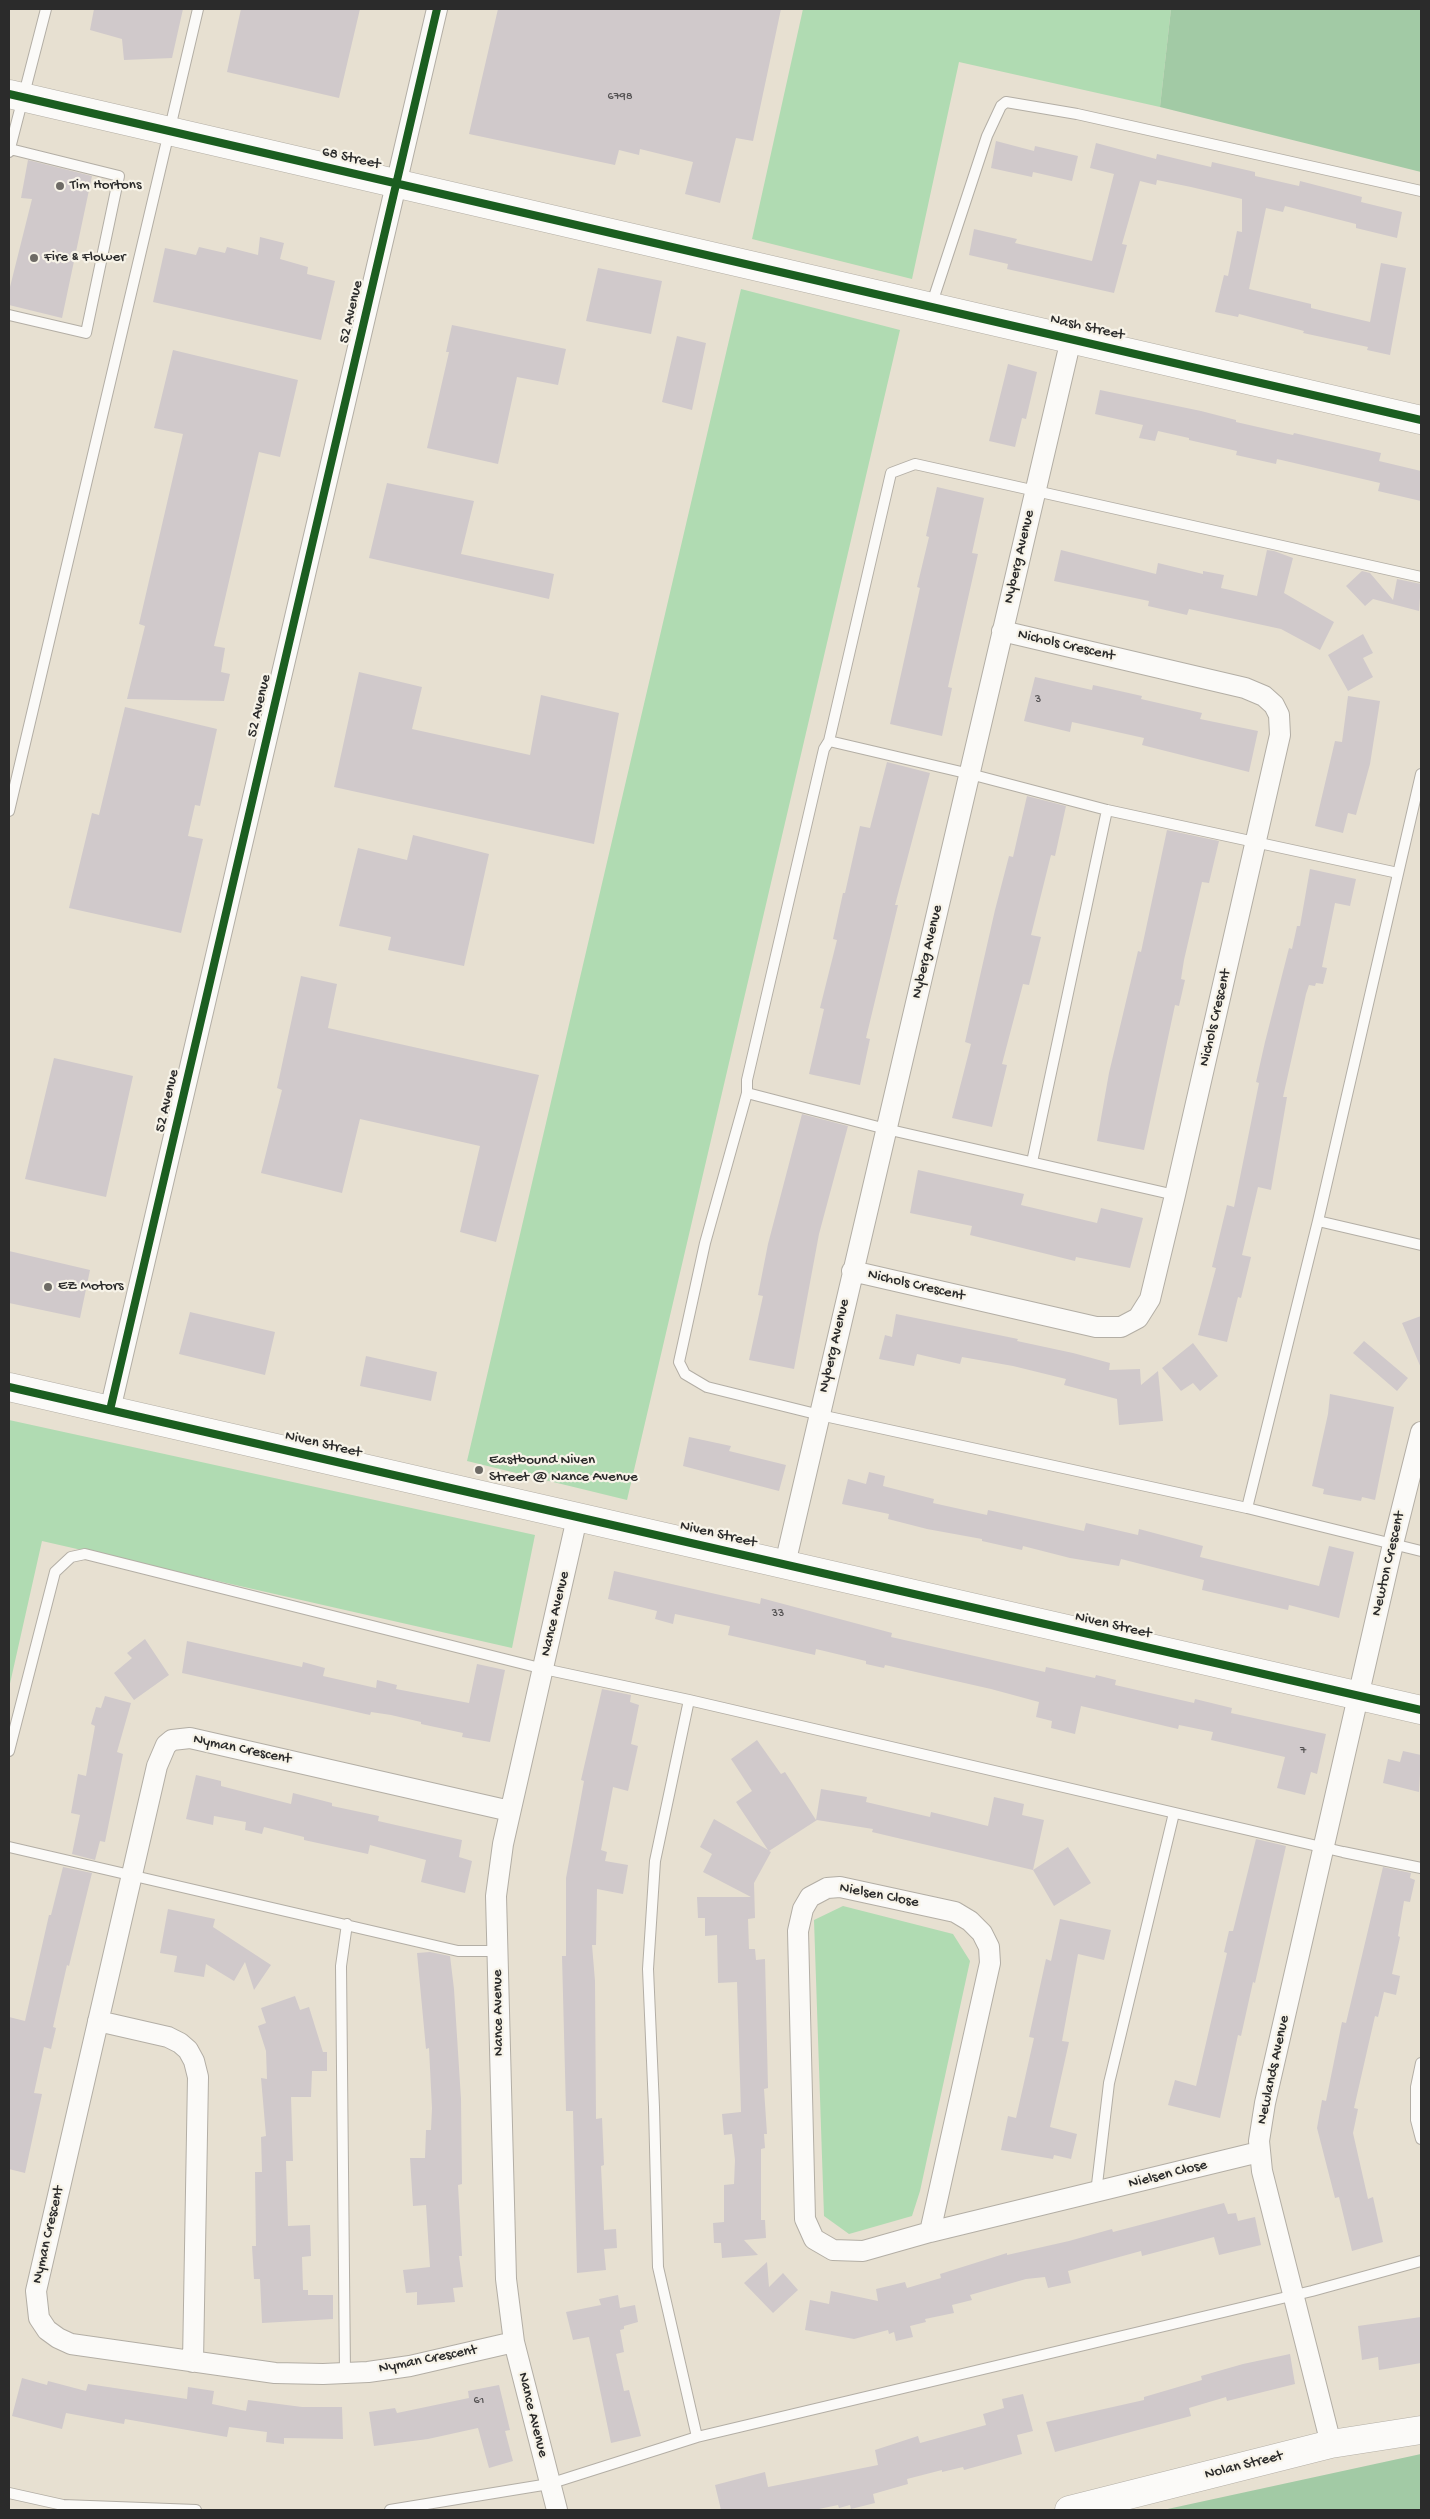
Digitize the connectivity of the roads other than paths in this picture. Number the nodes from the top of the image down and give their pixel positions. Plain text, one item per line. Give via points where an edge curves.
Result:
1 (46, 9) edge
2 (198, 9) edge
3 (437, 9) edge
4 (16, 95) edge
5 (168, 132) junction
6 (9, 150) edge
7 (396, 184) junction
8 (1421, 192) edge
9 (746, 264) joint
10 (931, 306) junction
11 (9, 315) edge
12 (1071, 339) junction
13 (1421, 420) edge
14 (1035, 490) junction
15 (1421, 577) edge
16 (1002, 632) junction
17 (829, 741) junction
18 (970, 774) junction
19 (1421, 774) edge
20 (1107, 810) junction
21 (9, 811) edge
22 (1256, 843) junction
23 (1398, 873) junction
24 (747, 1093) junction
25 (886, 1128) junction
26 (1032, 1162) junction
27 (1175, 1195) junction
28 (1318, 1221) junction
29 (1421, 1245) edge
30 (852, 1271) junction
31 (9, 1387) edge
32 (110, 1410) junction
33 (820, 1415) junction
34 (1421, 1432) edge
35 (1247, 1508) junction
36 (577, 1518) junction
37 (1393, 1544) junction
38 (1421, 1551) edge
39 (785, 1564) junction
40 (544, 1669) junction
41 (1358, 1696) junction
42 (689, 1700) junction
43 (1421, 1710) edge
44 (9, 1751) edge
45 (510, 1811) junction
46 (1174, 1813) junction
47 (9, 1847) edge
48 (1324, 1848) junction
49 (1421, 1868) edge
50 (133, 1875) junction
51 (347, 1924) junction
52 (497, 1952) junction
53 (98, 2021) junction
54 (1421, 2062) edge
55 (1421, 2139) edge
56 (1259, 2152) junction
57 (1096, 2193) junction
58 (930, 2232) junction
59 (1421, 2261) edge
60 (1295, 2295) junction
61 (514, 2342) junction
62 (193, 2362) junction
63 (345, 2373) junction
64 (1421, 2430) edge
65 (697, 2437) junction
66 (1331, 2444) junction
67 (550, 2484) junction
68 (9, 2493) edge
69 (196, 2510) edge
70 (390, 2510) edge
71 (557, 2510) edge
72 (1074, 2510) edge

1 - 4 lane
2 - 5 lane
3 - 7 street, 52 Avenue
4 - 5 street, 68 Street
4 - 6 lane
5 - 7 street, 68 Street
5 - 21 lane
6 - 11 lane via 119,176 86,333
7 - 9 street, 68 Street
7 - 32 street, 52 Avenue
8 - 10 lane via 1077,114 1006,102 987,136
9 - 10 street, Nash Street
10 - 12 street, Nash Street
12 - 13 street, Nash Street
12 - 14 street, Nyberg Avenue
14 - 15 lane
14 - 16 street, Nyberg Avenue
14 - 17 lane via 915,464 891,473
16 - 18 street, Nyberg Avenue
16 - 22 street, Nichols Crescent via 1245,688 1264,696 1274,705 1281,727
17 - 18 lane
17 - 24 lane via 824,750 751,1060
18 - 20 lane
18 - 25 street, Nyberg Avenue
19 - 23 lane
20 - 22 lane
20 - 26 lane
22 - 23 lane
22 - 27 street, Nichols Crescent
23 - 28 lane
24 - 25 lane
24 - 33 lane via 705,1243 679,1362 685,1374 707,1387
25 - 26 lane
25 - 30 street, Nyberg Avenue
26 - 27 lane
27 - 30 street, Nichols Crescent via 1150,1299 1138,1318 1121,1327 1096,1327
28 - 29 lane
28 - 35 lane
30 - 33 street, Nyberg Avenue
31 - 32 street, Niven Street
32 - 36 street, Niven Street
33 - 35 lane
33 - 39 street, Nyberg Avenue
34 - 37 street, Newton Crescent
35 - 37 lane
36 - 39 street, Niven Street
36 - 40 street, Nance Avenue
37 - 38 lane
37 - 41 street, Newton Crescent
39 - 41 street, Niven Street
40 - 42 lane
40 - 44 lane via 85,1554 71,1557 55,1572
40 - 45 street, Nance Avenue
41 - 43 street, Niven Street
41 - 48 street, Newlands Avenue
42 - 46 lane
42 - 65 lane via 655,1861 648,1969 658,2267
45 - 50 street, Nyman Crescent via 179,1738 166,1745 160,1753
45 - 52 street, Nance Avenue via 498,1870
46 - 48 lane
46 - 57 lane via 1109,2083
47 - 50 lane
48 - 49 lane
48 - 56 street, Newlands Avenue via 1265,2103
50 - 51 lane
50 - 53 street, Nyman Crescent
51 - 52 lane via 458,1951
51 - 63 lane via 340,1966
52 - 61 street, Nance Avenue via 506,2280
53 - 62 street via 168,2037 188,2050 194,2061 198,2077
53 - 62 street, Nyman Crescent via 36,2291 39,2318 47,2330 71,2344
54 - 55 lane via 1416,2087 1416,2120
56 - 57 street, Nielsen Close
56 - 60 street, Newlands Avenue
57 - 58 street, Nielsen Close
58 - 58 street, Nielsen Close via 990,1963 988,1947 982,1933 955,1912 840,1887 827,1888 810,1897 803,1909 798,1931 805,2219 814,2239 833,2250 846,2252 863,2251
59 - 60 lane
60 - 65 lane
60 - 66 street, Newlands Avenue
61 - 63 street, Nyman Crescent via 410,2366
61 - 67 street, Nance Avenue
62 - 63 street, Nyman Crescent via 275,2373
64 - 66 street, Nolan Street
65 - 67 lane
66 - 72 street, Nolan Street
67 - 70 lane
67 - 71 street, Nance Avenue
68 - 69 lane via 63,2505

